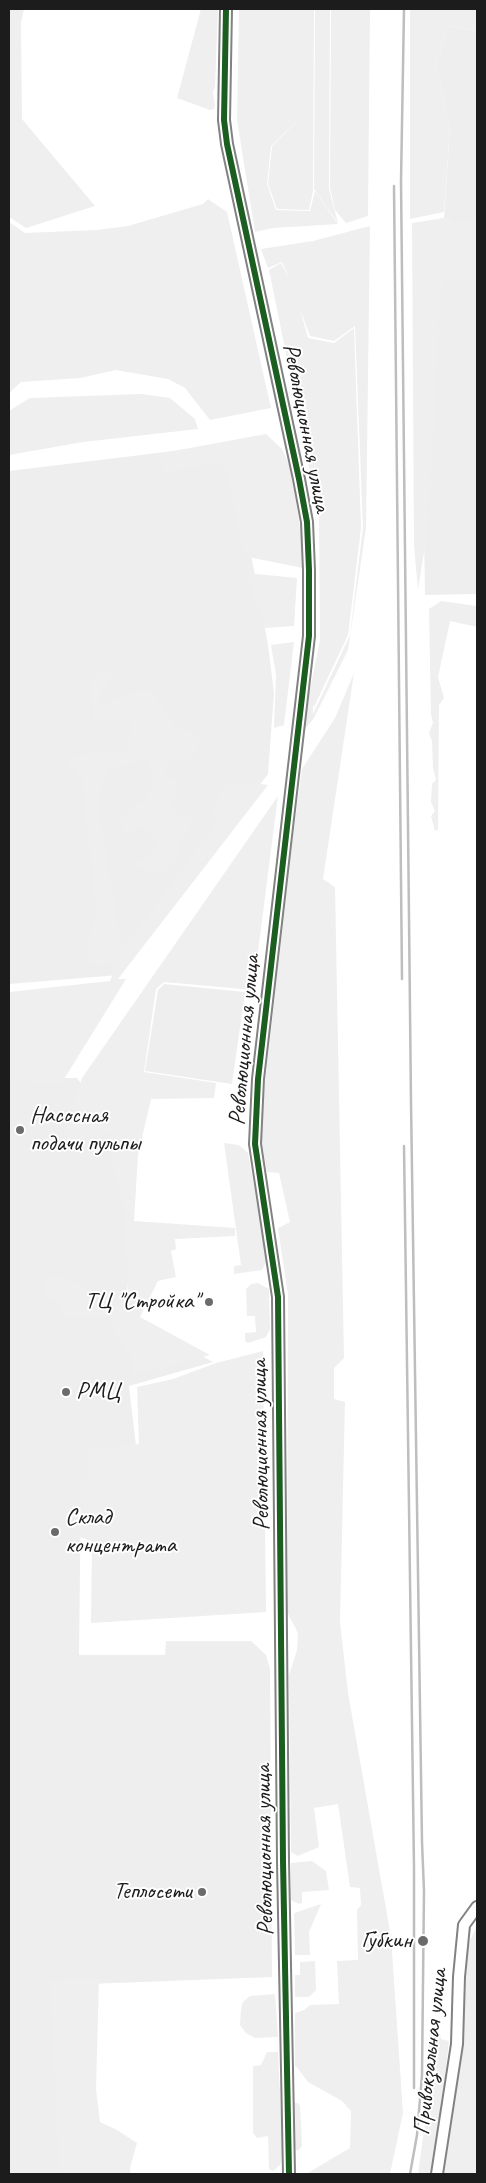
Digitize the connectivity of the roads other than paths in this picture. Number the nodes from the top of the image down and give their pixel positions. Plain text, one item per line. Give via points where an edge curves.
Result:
1 (226, 9) edge
2 (477, 1907) edge
3 (289, 2174) edge
4 (438, 2174) edge

1 - 3 street, Революционная улица via 226,136 297,470 306,522 309,570 309,636 258,1079 254,1144 278,1297
2 - 4 street, Привокзальная улица via 464,1925 457,2044

